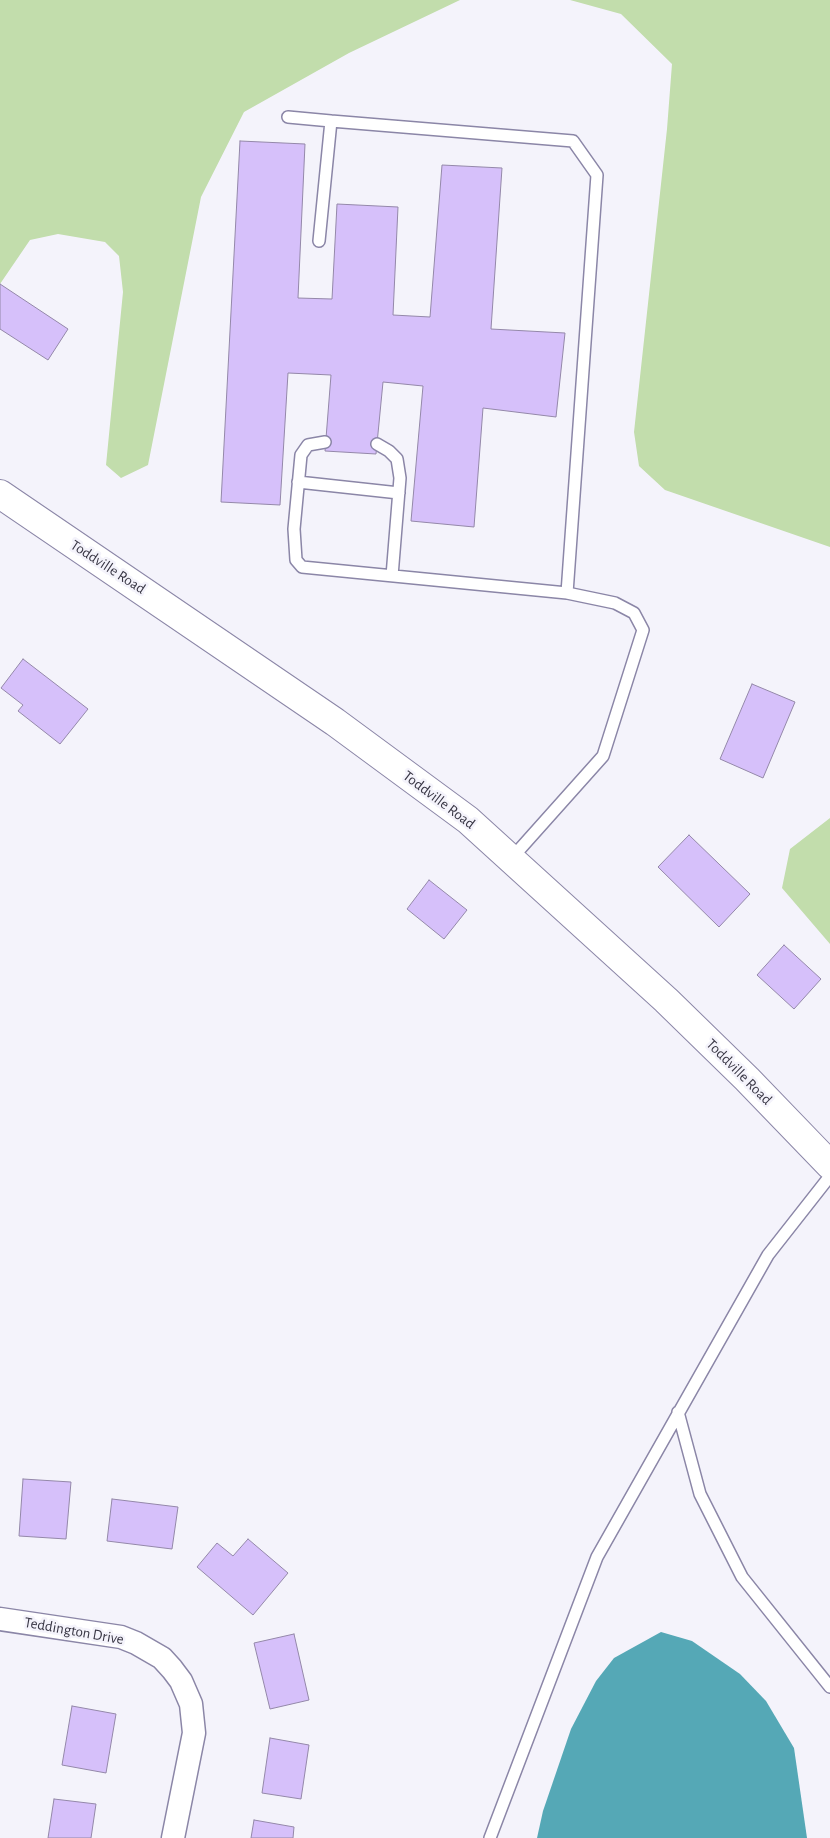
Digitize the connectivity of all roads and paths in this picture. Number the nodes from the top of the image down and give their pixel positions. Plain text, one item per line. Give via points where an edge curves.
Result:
1 (288, 118) dead end
2 (331, 121) junction
3 (319, 241) dead end
4 (325, 442) dead end
5 (377, 444) dead end
6 (298, 482) junction
7 (398, 493) junction
8 (0, 495) edge
9 (392, 576) junction
10 (567, 593) junction
11 (511, 859) junction
12 (830, 1165) edge
13 (830, 1176) edge
14 (678, 1412) junction
15 (0, 1619) edge
16 (830, 1687) edge
17 (173, 1838) edge
18 (490, 1838) edge

1 - 2 lane
2 - 3 lane
2 - 10 lane via 573,141 597,175
4 - 6 lane via 308,445 301,455
5 - 7 lane via 397,459
6 - 7 lane
6 - 9 lane via 295,552 302,567
7 - 9 lane
8 - 11 street, Toddville Road via 335,722 468,820
9 - 10 lane
10 - 11 lane via 615,604 634,613 643,630 603,756
11 - 12 street, Toddville Road via 666,1000
13 - 14 lane via 768,1255
14 - 16 lane via 700,1494 742,1577
14 - 18 lane via 597,1557
15 - 17 street, Teddington Drive via 122,1637 162,1658 172,1669 181,1681 190,1704 194,1733

